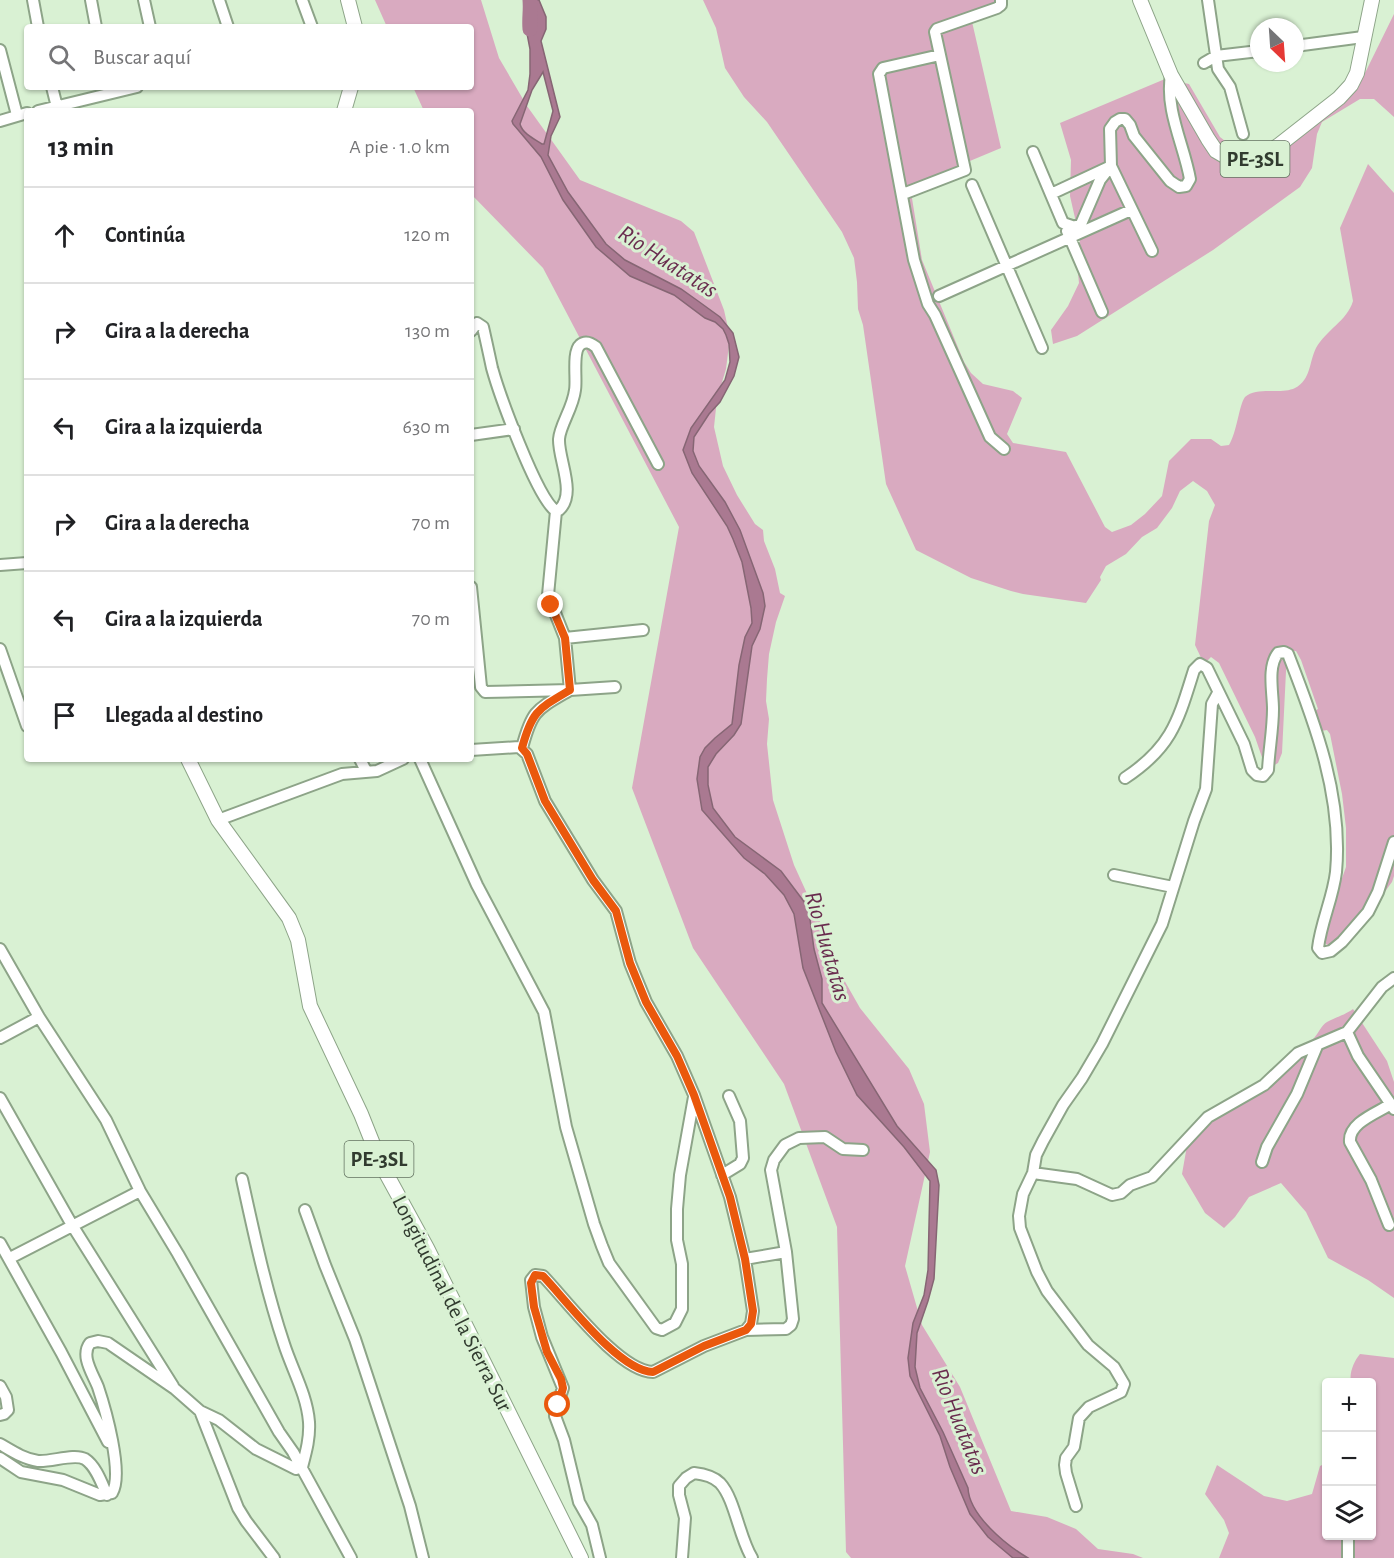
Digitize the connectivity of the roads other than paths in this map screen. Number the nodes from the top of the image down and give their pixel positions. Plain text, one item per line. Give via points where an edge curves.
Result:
1 (33, 0) edge
2 (91, 0) edge
3 (144, 0) edge
4 (219, 0) edge
5 (302, 0) edge
6 (348, 0) edge
7 (1000, 0) edge
8 (1140, 0) edge
9 (1208, 0) edge
10 (1372, 0) edge
11 (37, 24) edge
12 (95, 24) edge
13 (149, 24) edge
14 (227, 24) edge
15 (311, 24) edge
16 (354, 24) edge
17 (1363, 37) junction
18 (1304, 45) edge
19 (0, 50) edge
20 (1250, 52) edge
21 (940, 55) junction
22 (1216, 56) junction
23 (1204, 63) dead end
24 (1171, 75) junction
25 (53, 90) edge
26 (109, 90) edge
27 (350, 90) edge
28 (57, 107) junction
29 (52, 108) edge
30 (345, 108) edge
31 (22, 114) edge
32 (0, 121) edge
33 (1243, 134) dead end
34 (1033, 152) dead end
35 (1111, 166) junction
36 (972, 185) dead end
37 (903, 194) junction
38 (1051, 194) junction
39 (1131, 210) junction
40 (1063, 223) junction
41 (1070, 238) junction
42 (1152, 251) dead end
43 (1007, 265) junction
44 (939, 296) dead end
45 (1102, 312) dead end
46 (474, 327) edge
47 (1041, 348) dead end
48 (514, 429) junction
49 (474, 435) edge
50 (1004, 449) dead end
51 (658, 464) dead end
52 (556, 511) junction
53 (24, 562) edge
54 (0, 565) edge
55 (474, 616) edge
56 (643, 630) dead end
57 (565, 638) junction
58 (0, 649) edge
59 (615, 687) dead end
60 (570, 690) junction
61 (1218, 693) junction
62 (24, 717) edge
63 (522, 748) junction
64 (474, 750) edge
65 (190, 762) edge
66 (362, 762) edge
67 (396, 762) edge
68 (421, 762) edge
69 (366, 771) junction
70 (1125, 778) dead end
71 (218, 819) junction
72 (1394, 842) edge
73 (1114, 876) dead end
74 (1173, 887) junction
75 (0, 949) edge
76 (1394, 978) edge
77 (39, 1017) junction
78 (1347, 1032) junction
79 (0, 1038) edge
80 (1317, 1046) junction
81 (694, 1095) junction
82 (729, 1096) dead end
83 (0, 1098) edge
84 (1392, 1107) edge
85 (863, 1150) dead end
86 (1262, 1162) dead end
87 (1033, 1173) junction
88 (722, 1174) junction
89 (242, 1179) dead end
90 (140, 1191) junction
91 (305, 1210) dead end
92 (72, 1225) junction
93 (1389, 1225) dead end
94 (0, 1243) edge
95 (786, 1252) junction
96 (10, 1258) junction
97 (745, 1259) junction
98 (746, 1330) junction
99 (0, 1386) edge
100 (175, 1389) junction
101 (200, 1411) junction
102 (0, 1415) edge
103 (0, 1444) edge
104 (114, 1453) junction
105 (0, 1458) edge
106 (302, 1467) junction
107 (106, 1495) junction
108 (1076, 1506) dead end
109 (1348, 1540) edge
110 (274, 1558) edge
111 (351, 1558) edge
112 (423, 1558) edge
113 (581, 1558) edge
114 (600, 1558) edge
115 (682, 1558) edge
116 (752, 1558) edge
117 (1348, 1558) edge

1 - 11 street
2 - 12 street
3 - 13 street
4 - 14 street
5 - 15 street
6 - 16 main road
7 - 21 street via 997,8 937,29
8 - 24 main road, PE-3SL
9 - 22 street
10 - 17 main road, PE-3SL
17 - 18 street
17 - 24 main road, PE-3SL via 1351,85 1259,159 1241,162 1216,151
19 - 31 street
20 - 22 street
21 - 37 street via 965,170
21 - 37 street via 883,68 879,74
22 - 23 street
22 - 33 street via 1220,73 1232,93
24 - 35 street via 1169,89 1189,183 1179,187 1170,181 1125,119 1115,122 1110,129
25 - 28 street
26 - 28 street
27 - 30 main road
28 - 29 street
31 - 32 street
34 - 38 street
35 - 38 street
35 - 39 street
35 - 40 street via 1100,180 1081,224
36 - 43 street
37 - 50 street via 914,260 928,304 990,437
38 - 40 street
39 - 41 street
39 - 42 street
40 - 41 street
41 - 43 street
41 - 45 street
43 - 44 street
43 - 47 street
46 - 48 street via 477,323 483,327
48 - 49 street
48 - 52 street via 543,496
51 - 52 street via 596,347 585,342 576,352 575,392 559,439 566,489 563,507
52 - 57 street via 548,595
53 - 54 street
55 - 60 street via 481,687 485,692
56 - 57 street
57 - 60 street
58 - 62 street
59 - 60 street
60 - 63 street via 541,707 531,720
61 - 70 street via 1207,668 1203,664 1197,666 1178,719 1160,750
61 - 72 street via 1244,744 1252,770 1263,776 1268,770 1274,661 1282,651 1288,654 1320,742 1334,822 1335,875 1320,933 1318,948 1322,953 1342,942 1368,912
61 - 74 street via 1212,704 1206,789
63 - 64 street
63 - 81 street via 545,801 616,911 646,1002
65 - 71 main road, Longitudinal de la Sierra Sur / PE-3SL
66 - 69 street
67 - 69 street via 377,771
68 - 81 street via 477,885 544,1012 566,1127 609,1263 656,1329 662,1330 675,1323 682,1309 677,1209
69 - 71 street via 342,774
71 - 113 main road, Longitudinal de la Sierra Sur / PE-3SL via 289,918 298,940 309,1006 381,1164
73 - 74 street
74 - 87 street via 1162,924 1102,1044 1043,1141
75 - 77 street
76 - 78 street via 1382,987
77 - 79 street
77 - 90 street via 106,1120
78 - 80 street
78 - 84 street
80 - 86 street
80 - 87 street via 1298,1053 1264,1085 1208,1116 1156,1174 1120,1193 1108,1194 1077,1179
81 - 88 street
82 - 88 street via 740,1121 743,1158
83 - 92 street
84 - 93 street via 1354,1127 1350,1136
85 - 95 street via 843,1149 825,1137 800,1138 777,1153 771,1170
87 - 108 street via 1023,1194 1019,1216 1037,1272 1047,1292 1088,1345 1114,1367 1125,1384 1121,1392 1089,1407 1079,1418 1074,1447 1065,1465
88 - 97 street
89 - 106 street via 284,1344 309,1420
90 - 92 street
90 - 106 street
91 - 112 street via 355,1339 410,1506
92 - 96 street
92 - 100 street
94 - 96 street
95 - 97 street
95 - 98 street via 791,1325 786,1329
96 - 104 street
97 - 98 street via 753,1311
98 - 114 street via 647,1372 614,1351 543,1276 535,1275 531,1280 534,1307 563,1388 555,1412 557,1421 579,1502 592,1525
99 - 102 street via 8,1410
100 - 101 street
100 - 104 street via 108,1343 90,1343 86,1353 89,1367 98,1387
101 - 106 street via 219,1420 256,1449 296,1469
101 - 110 street via 238,1508
103 - 107 street via 15,1454 38,1461 76,1457 85,1460 96,1472
104 - 107 street via 116,1488
105 - 107 street via 21,1472 63,1480
106 - 111 street
109 - 117 street
115 - 116 street via 685,1518 680,1486 694,1473 720,1483

